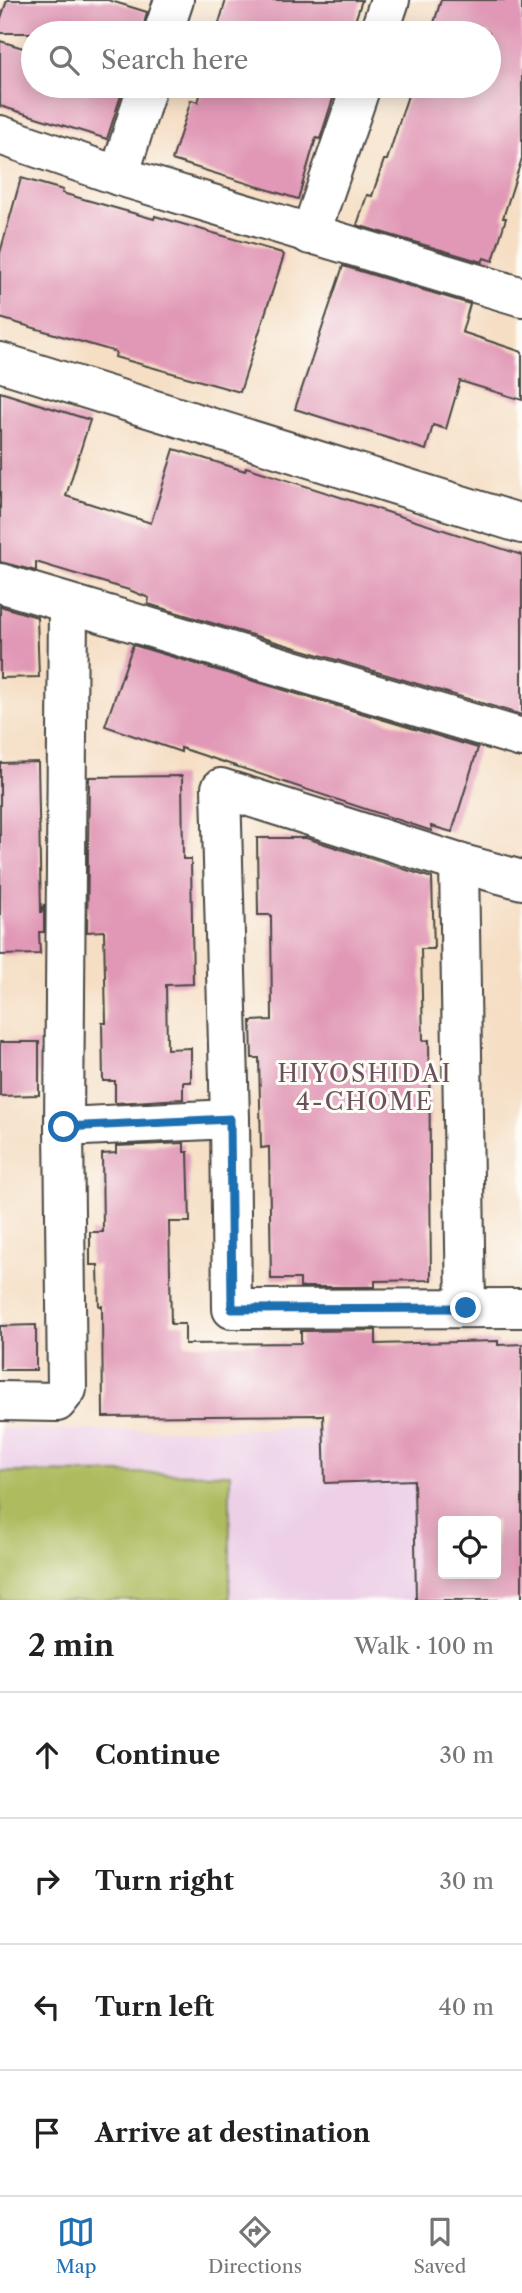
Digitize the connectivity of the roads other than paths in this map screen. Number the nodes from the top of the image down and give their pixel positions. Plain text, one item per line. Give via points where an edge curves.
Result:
1 (174, 0) edge
2 (390, 0) edge
3 (167, 21) edge
4 (383, 21) edge
5 (143, 98) edge
6 (357, 98) edge
7 (0, 135) edge
8 (119, 176) junction
9 (310, 235) junction
10 (519, 285) edge
11 (0, 362) edge
12 (522, 524) edge
13 (0, 583) edge
14 (68, 605) junction
15 (522, 738) edge
16 (459, 863) junction
17 (522, 880) edge
18 (230, 1119) junction
19 (64, 1127) junction
20 (466, 1308) junction
21 (522, 1308) edge
22 (0, 1401) edge

1 - 3 street
2 - 4 street
5 - 8 street
6 - 9 street
7 - 8 street
8 - 9 street
9 - 10 street
11 - 12 street
13 - 14 street
14 - 15 street
14 - 19 street
16 - 17 street
16 - 18 street via 221,788
16 - 20 street
18 - 19 street
18 - 20 street via 232,1309
19 - 22 street via 67,1389 57,1402
20 - 21 street

